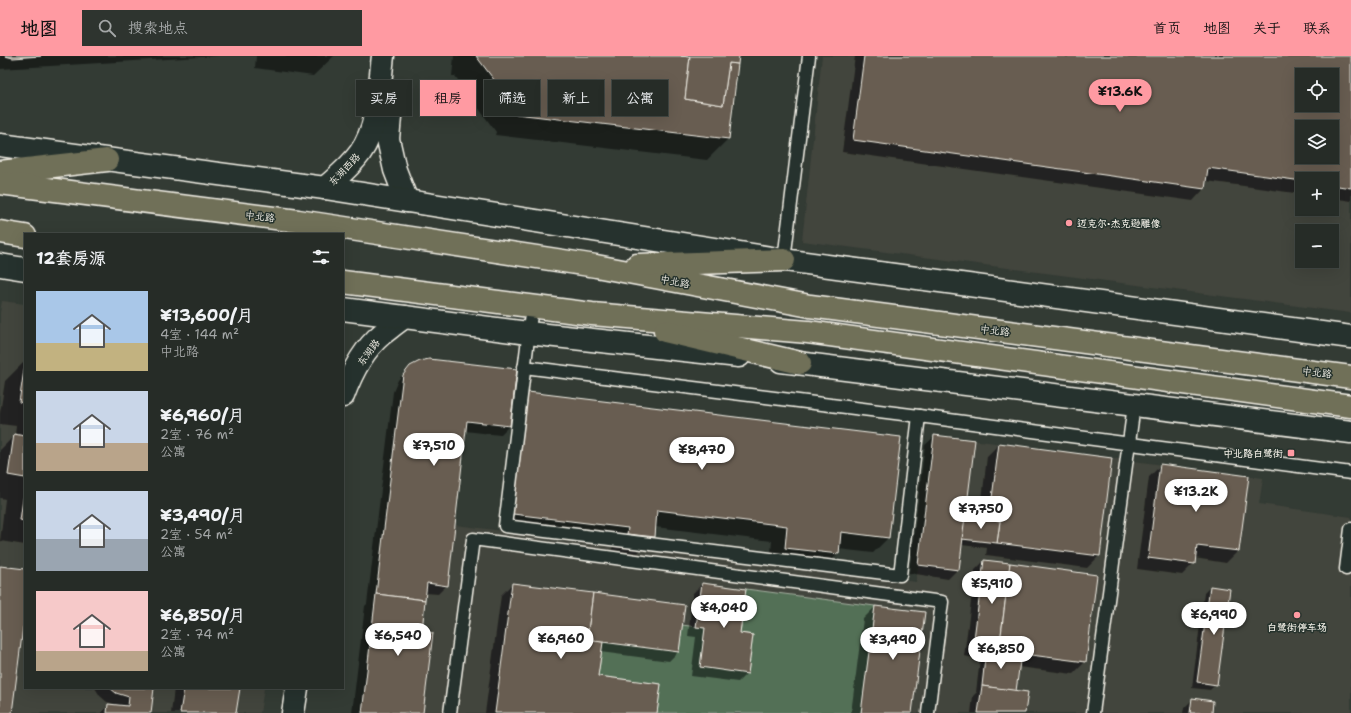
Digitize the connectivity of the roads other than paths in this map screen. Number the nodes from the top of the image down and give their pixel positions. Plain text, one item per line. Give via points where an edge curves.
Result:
1 (383, 56) edge
2 (397, 56) edge
3 (809, 56) edge
4 (0, 145) edge
5 (107, 160) junction
6 (0, 172) edge
7 (0, 183) edge
8 (325, 188) junction
9 (407, 201) junction
10 (0, 232) edge
11 (24, 236) edge
12 (784, 260) junction
13 (0, 265) edge
14 (596, 266) junction
15 (24, 269) edge
16 (344, 282) edge
17 (532, 306) junction
18 (344, 309) edge
19 (592, 314) junction
20 (405, 317) junction
21 (528, 333) junction
22 (1351, 337) edge
23 (800, 363) junction
24 (524, 367) junction
25 (1351, 377) edge
26 (344, 394) edge
27 (1134, 405) junction
28 (1351, 406) edge
29 (919, 416) junction
30 (1351, 432) edge
31 (1129, 443) junction
32 (1351, 473) edge
33 (1351, 529) edge
34 (1346, 569) dead end
35 (297, 689) edge
36 (293, 713) edge
37 (450, 713) edge
38 (928, 713) edge
39 (1093, 713) edge

1 - 8 main road, 东湖西路 via 374,121 366,142 354,161
2 - 9 main road via 388,139
3 - 12 lane
4 - 5 main road
5 - 6 main road
5 - 8 main road
7 - 14 main road, 中北路 via 298,221
8 - 9 main road
9 - 12 main road
10 - 11 main road
12 - 14 main road
12 - 22 main road
13 - 15 main road
14 - 25 main road, 中北路 via 810,306
16 - 17 main road
17 - 19 main road
17 - 21 lane
18 - 20 main road
19 - 23 main road
19 - 28 main road via 808,332
20 - 21 main road
20 - 26 main road, 东湖路 via 381,334 370,347
21 - 23 main road
21 - 24 lane
23 - 27 main road
24 - 29 lane
24 - 29 lane via 505,526 900,575
27 - 30 main road
27 - 31 lane
29 - 31 lane
31 - 32 lane
31 - 39 lane
33 - 34 lane
35 - 36 main road
37 - 38 lane via 473,539 942,602

